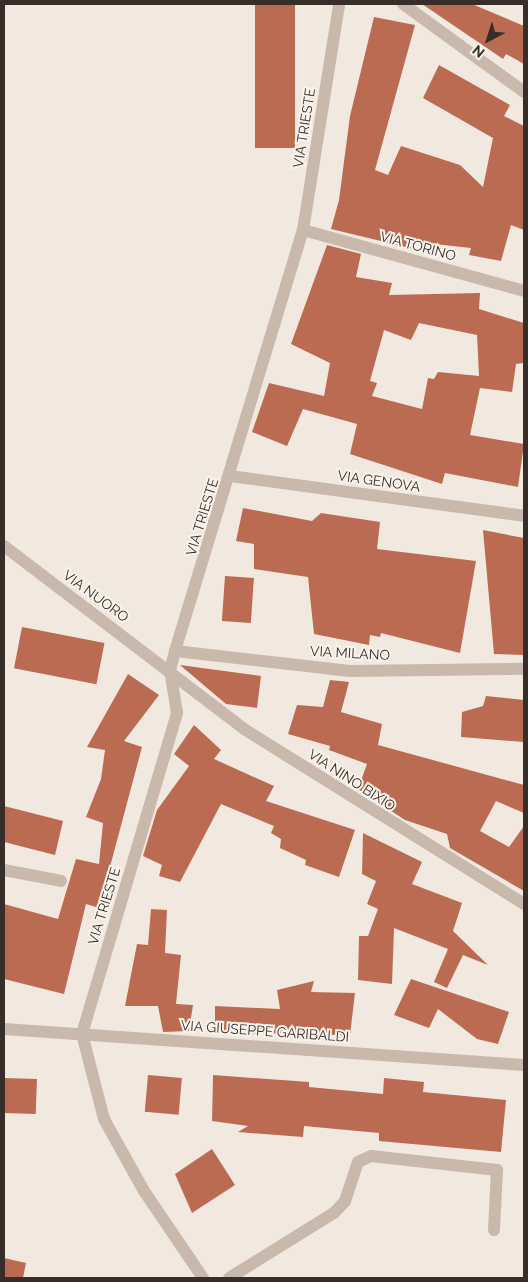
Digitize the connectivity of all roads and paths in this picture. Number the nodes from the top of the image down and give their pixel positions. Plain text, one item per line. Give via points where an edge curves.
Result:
1 (339, 4) edge
2 (403, 4) edge
3 (524, 92) edge
4 (303, 230) junction
5 (524, 291) edge
6 (230, 476) junction
7 (524, 516) edge
8 (4, 546) edge
9 (176, 651) junction
10 (170, 670) junction
11 (524, 670) edge
12 (4, 870) edge
13 (61, 881) dead end
14 (524, 904) edge
15 (4, 1029) edge
16 (82, 1034) junction
17 (524, 1065) edge
18 (494, 1230) dead end
19 (203, 1278) edge
20 (229, 1278) edge

1 - 4 street, VIA TRIESTE
2 - 3 street
4 - 5 street, VIA TORINO
4 - 6 street, VIA TRIESTE
6 - 7 street, VIA GENOVA
6 - 9 street, VIA TRIESTE
8 - 10 street, VIA NUORO
9 - 10 street, VIA TRIESTE
9 - 11 street, VIA MILANO via 350,670
10 - 14 street, VIA NINO BIXIO via 244,729
10 - 16 street, VIA TRIESTE via 177,713
12 - 13 street
15 - 16 street, VIA GIUSEPPE GARIBALDI
16 - 17 street, VIA GIUSEPPE GARIBALDI
16 - 19 street via 104,1119 144,1191
18 - 20 street via 497,1170 371,1156 358,1162 345,1201 334,1213

